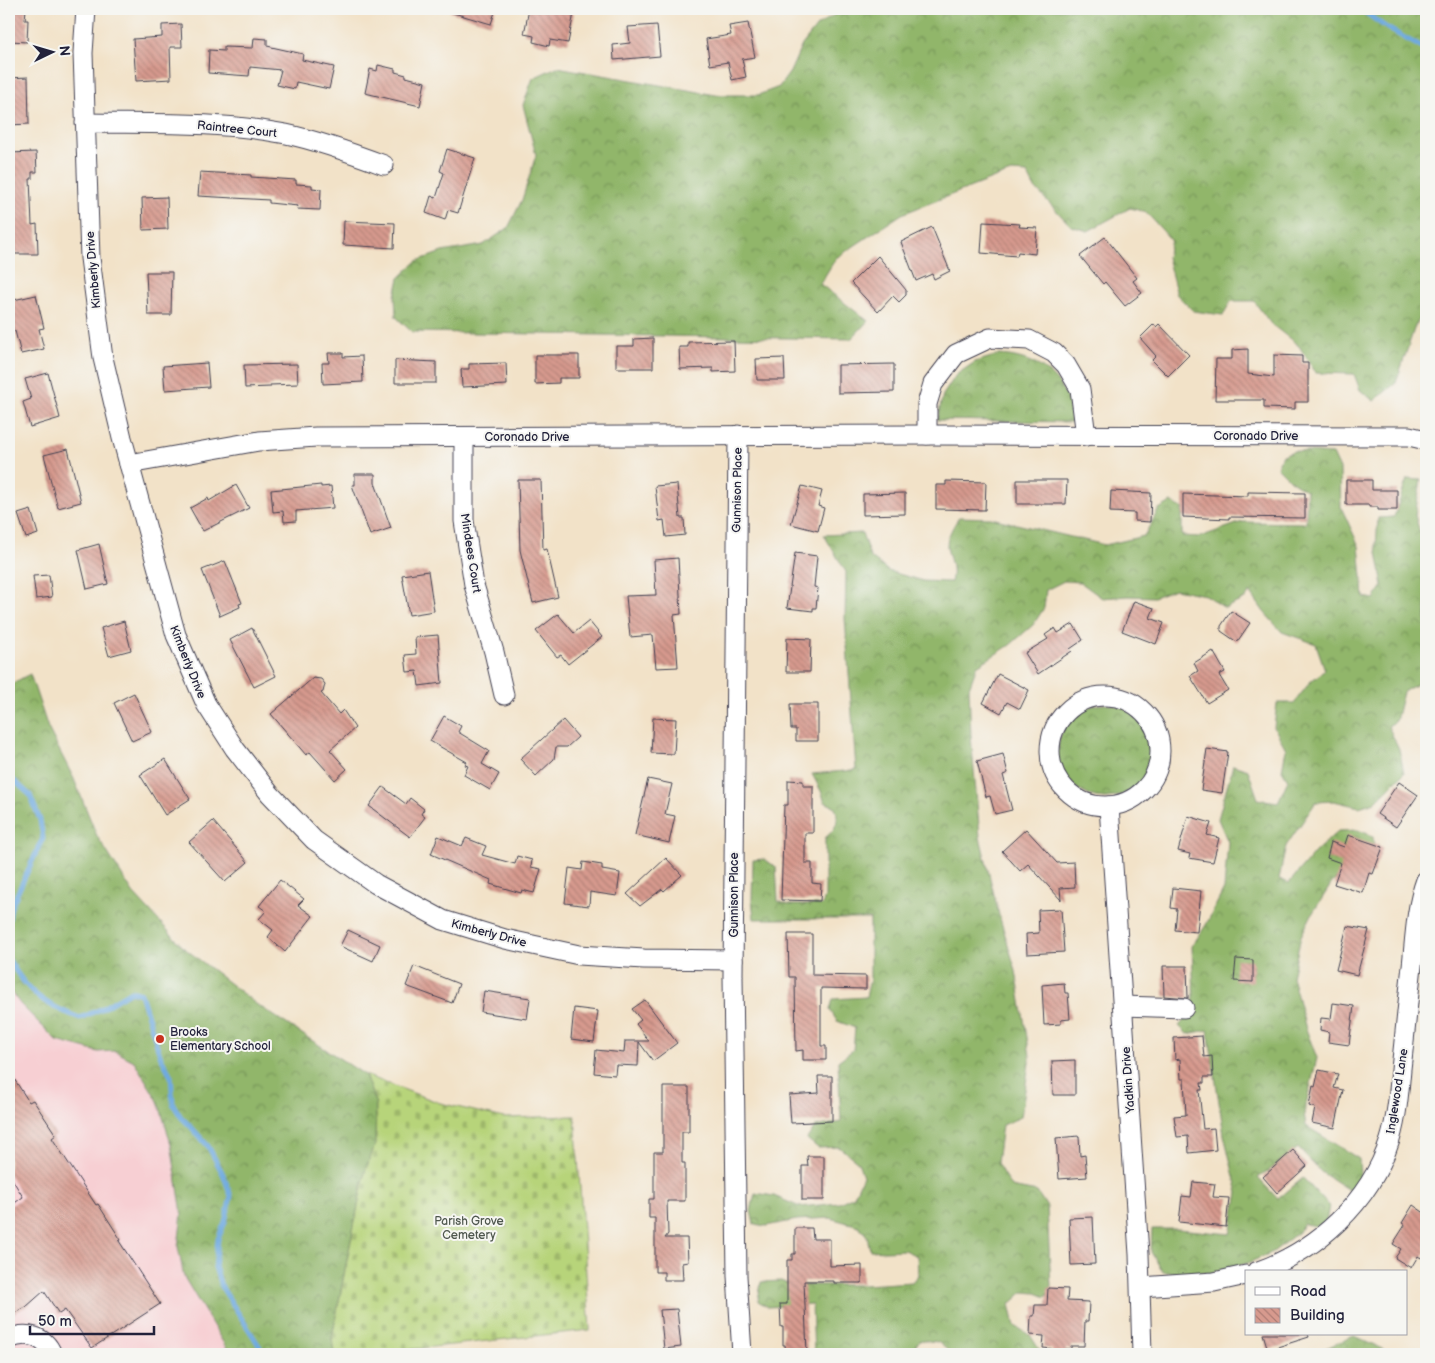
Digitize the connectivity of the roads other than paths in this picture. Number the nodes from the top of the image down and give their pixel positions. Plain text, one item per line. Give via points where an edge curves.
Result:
1 (86, 9) edge
2 (85, 124) junction
3 (384, 165) dead end
4 (738, 435) junction
5 (927, 435) junction
6 (1086, 436) junction
7 (464, 437) junction
8 (1426, 440) edge
9 (129, 464) junction
10 (504, 695) dead end
11 (1109, 806) junction
12 (1426, 880) edge
13 (733, 960) junction
14 (1123, 1006) junction
15 (1184, 1008) dead end
16 (1261, 1270) edge
17 (1245, 1275) edge
18 (1141, 1287) junction
19 (9, 1339) edge
20 (52, 1354) edge
21 (742, 1354) edge
22 (1142, 1354) edge

1 - 2 street, Kimberly Drive via 83,29
2 - 3 street, Raintree Court via 200,123 281,134 340,149
2 - 9 street, Kimberly Drive via 94,294 103,358
4 - 5 street, Coronado Drive
4 - 7 street, Coronado Drive
4 - 13 street, Gunnison Place
5 - 6 street, Coronado Drive
5 - 6 street via 926,404 933,384 956,354 990,338 1029,340 1054,353 1066,365 1080,389
6 - 8 street, Coronado Drive via 1409,436
7 - 9 street, Coronado Drive via 259,440
7 - 10 street, Mindees Court via 464,521 473,577
9 - 13 street, Kimberly Drive via 176,636 206,704 270,794 314,840 376,884 443,920 500,937 579,955 644,960
11 - 11 street via 1136,797 1150,783 1159,763 1160,745 1155,727 1145,713 1130,702 1109,696 1091,698 1075,705 1062,717 1052,738 1051,760 1059,781 1072,795 1087,803
11 - 14 street, Yadkin Drive
12 - 16 street, Inglewood Lane via 1418,912 1397,1106 1384,1157 1359,1198 1328,1231 1291,1257
13 - 21 street, Gunnison Place via 737,1276
14 - 15 street
14 - 18 street, Yadkin Drive
17 - 18 street via 1214,1282
18 - 22 street, Yadkin Drive
19 - 20 street via 18,1335 35,1336 49,1347

